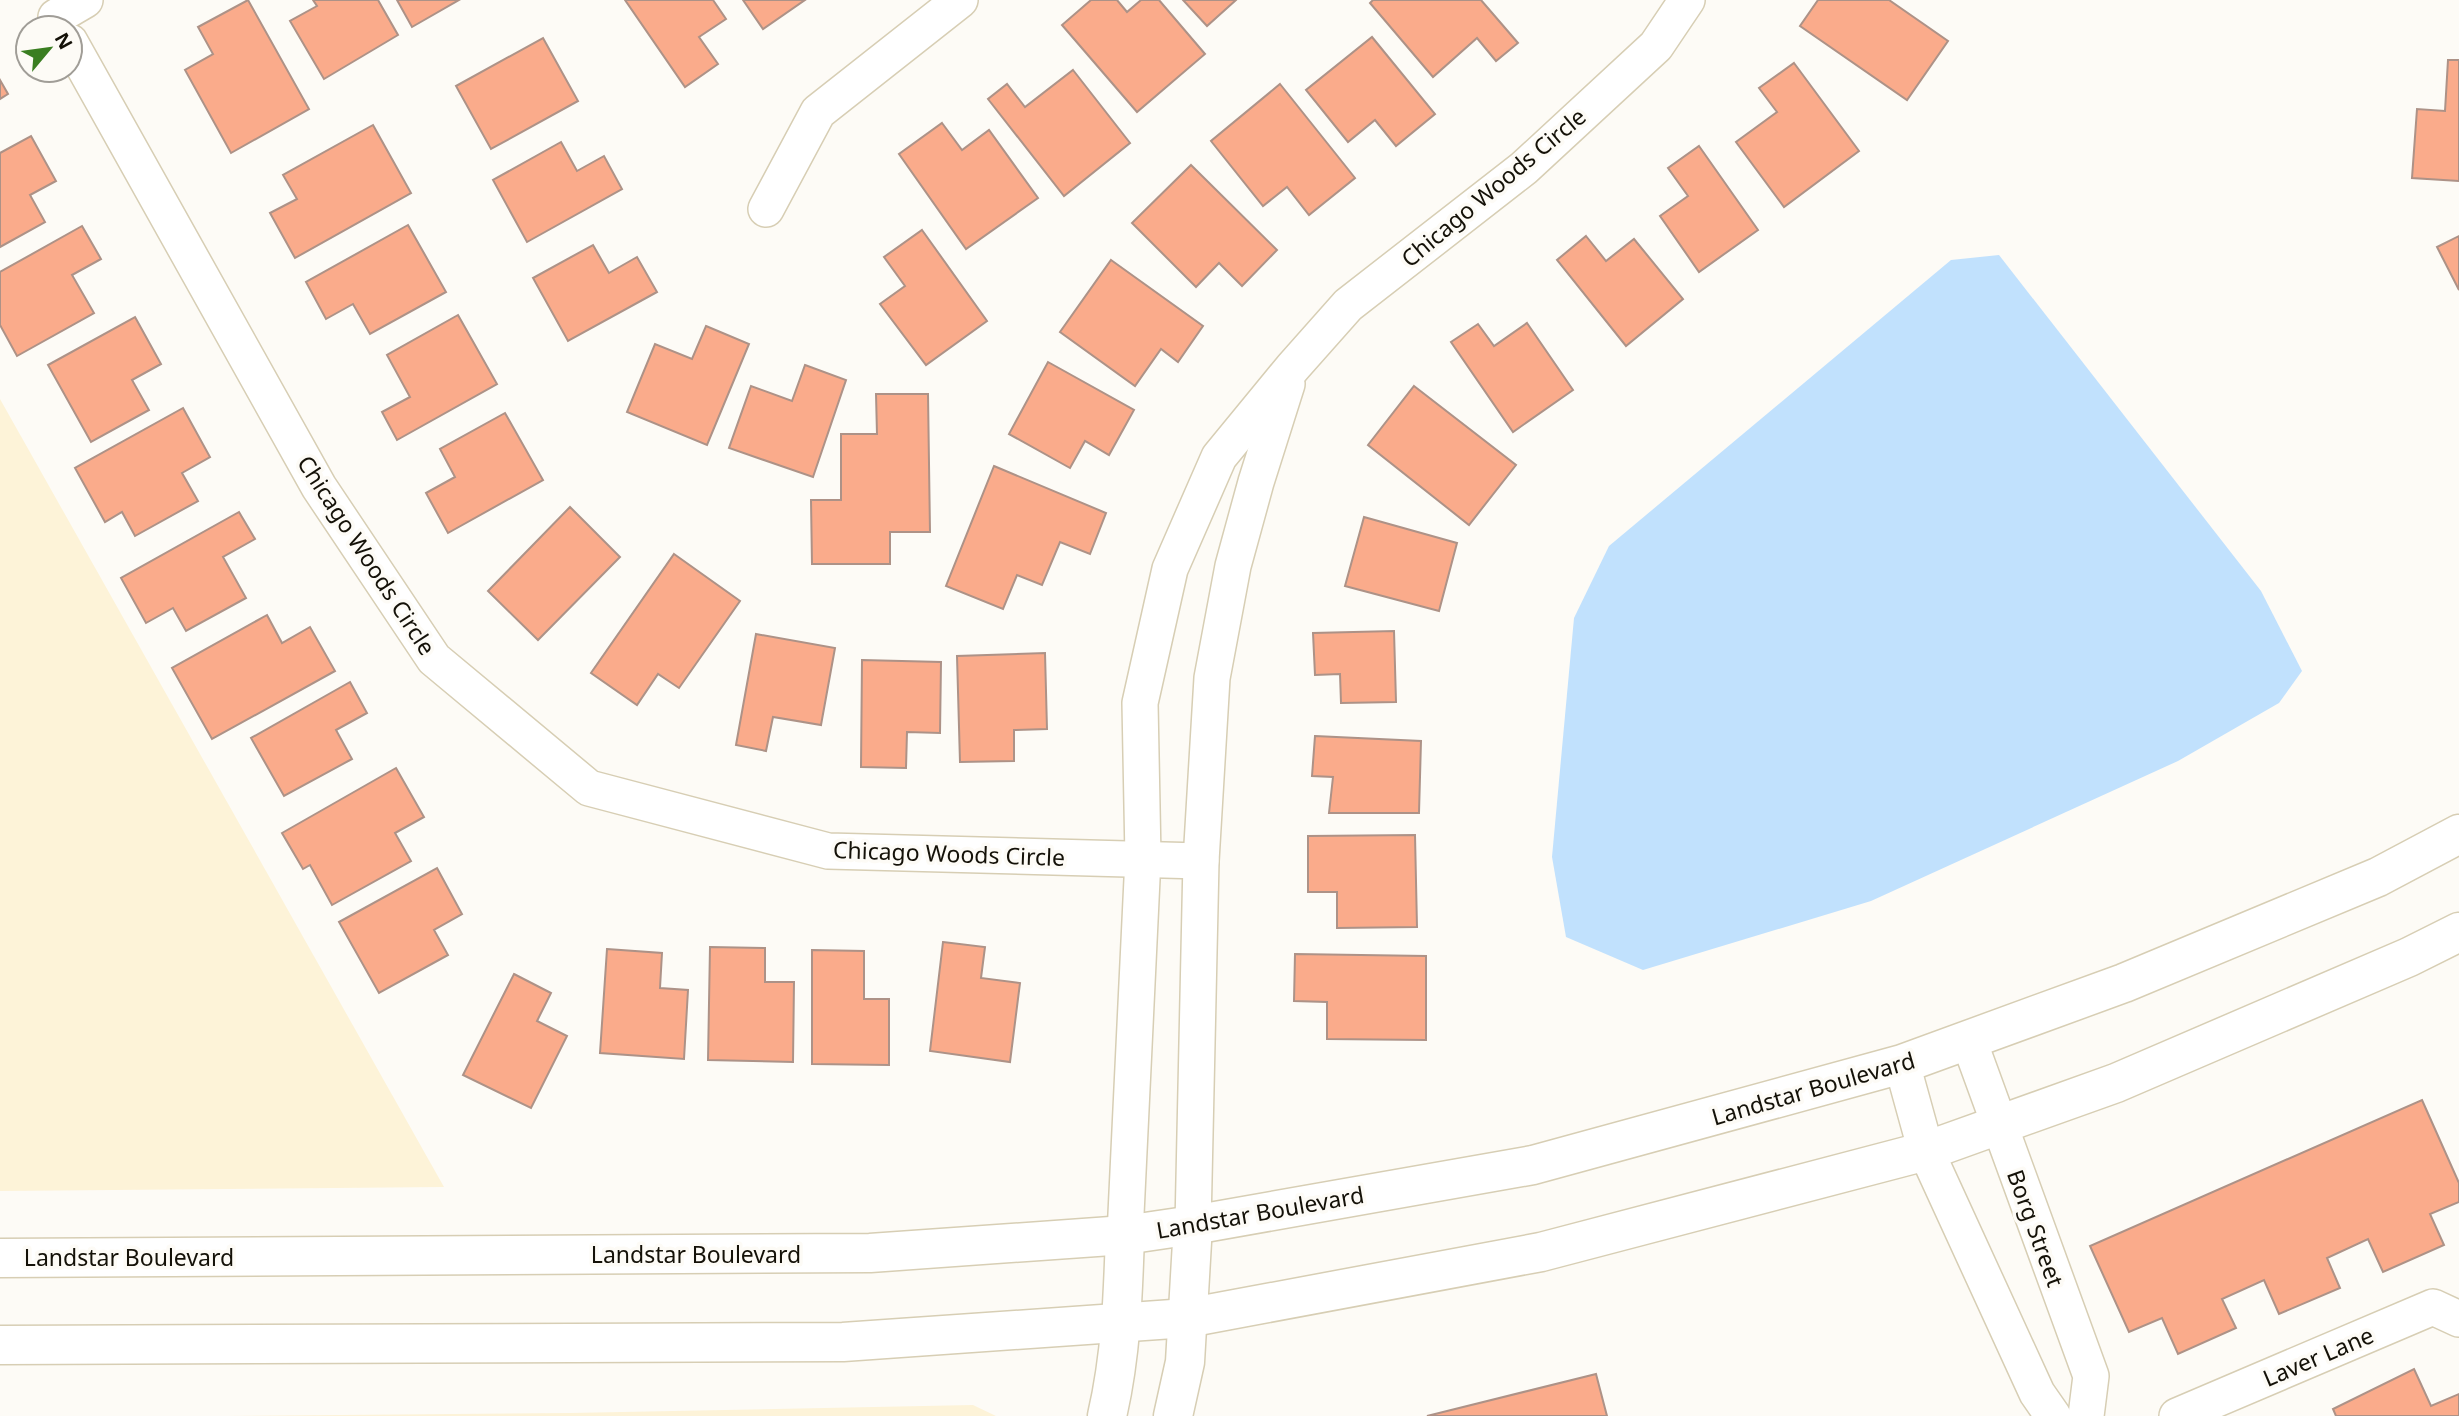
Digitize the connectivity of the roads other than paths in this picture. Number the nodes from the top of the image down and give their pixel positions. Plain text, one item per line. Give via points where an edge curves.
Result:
1 (960, 0) edge
2 (1687, 0) edge
3 (84, 54) edge
4 (766, 209) dead end
5 (1293, 367) junction
6 (2459, 834) edge
7 (1143, 858) junction
8 (1201, 861) junction
9 (2459, 932) edge
10 (1969, 1041) junction
11 (1902, 1064) junction
12 (1998, 1126) junction
13 (1926, 1151) junction
14 (1193, 1225) junction
15 (1125, 1235) junction
16 (0, 1258) edge
17 (1187, 1318) junction
18 (2459, 1319) edge
19 (1122, 1323) junction
20 (0, 1345) edge
21 (1107, 1416) edge
22 (1173, 1416) edge
23 (2053, 1416) edge
24 (2086, 1416) edge
25 (2176, 1416) edge

1 - 4 street via 818,112
2 - 5 street, Chicago Woods Circle via 1656,46 1524,168 1348,305
3 - 7 street, Chicago Woods Circle via 319,487 434,659 589,788 828,851
5 - 7 street, Chicago Woods Circle via 1219,457 1170,569 1140,703
5 - 8 street, Chicago Woods Circle via 1233,566 1212,678
6 - 10 street, Landstar Boulevard via 2365,882 2124,983
7 - 8 street, Chicago Woods Circle
7 - 15 street, Chicago Woods Circle
8 - 14 street, Chicago Woods Circle
9 - 12 street via 2116,1083
10 - 11 street, Landstar Boulevard
10 - 12 street, Borg Street
11 - 13 street
11 - 14 street, Landstar Boulevard via 1533,1165
12 - 13 street
12 - 24 street, Borg Street via 2091,1376
13 - 17 street via 1541,1252
13 - 23 street via 2037,1393
14 - 15 street, Landstar Boulevard
14 - 17 street
15 - 16 street, Landstar Boulevard via 870,1253
15 - 19 street
17 - 19 street
17 - 22 street via 1185,1362
18 - 25 street, Laver Lane via 2433,1307
19 - 20 street via 843,1342
19 - 21 street

